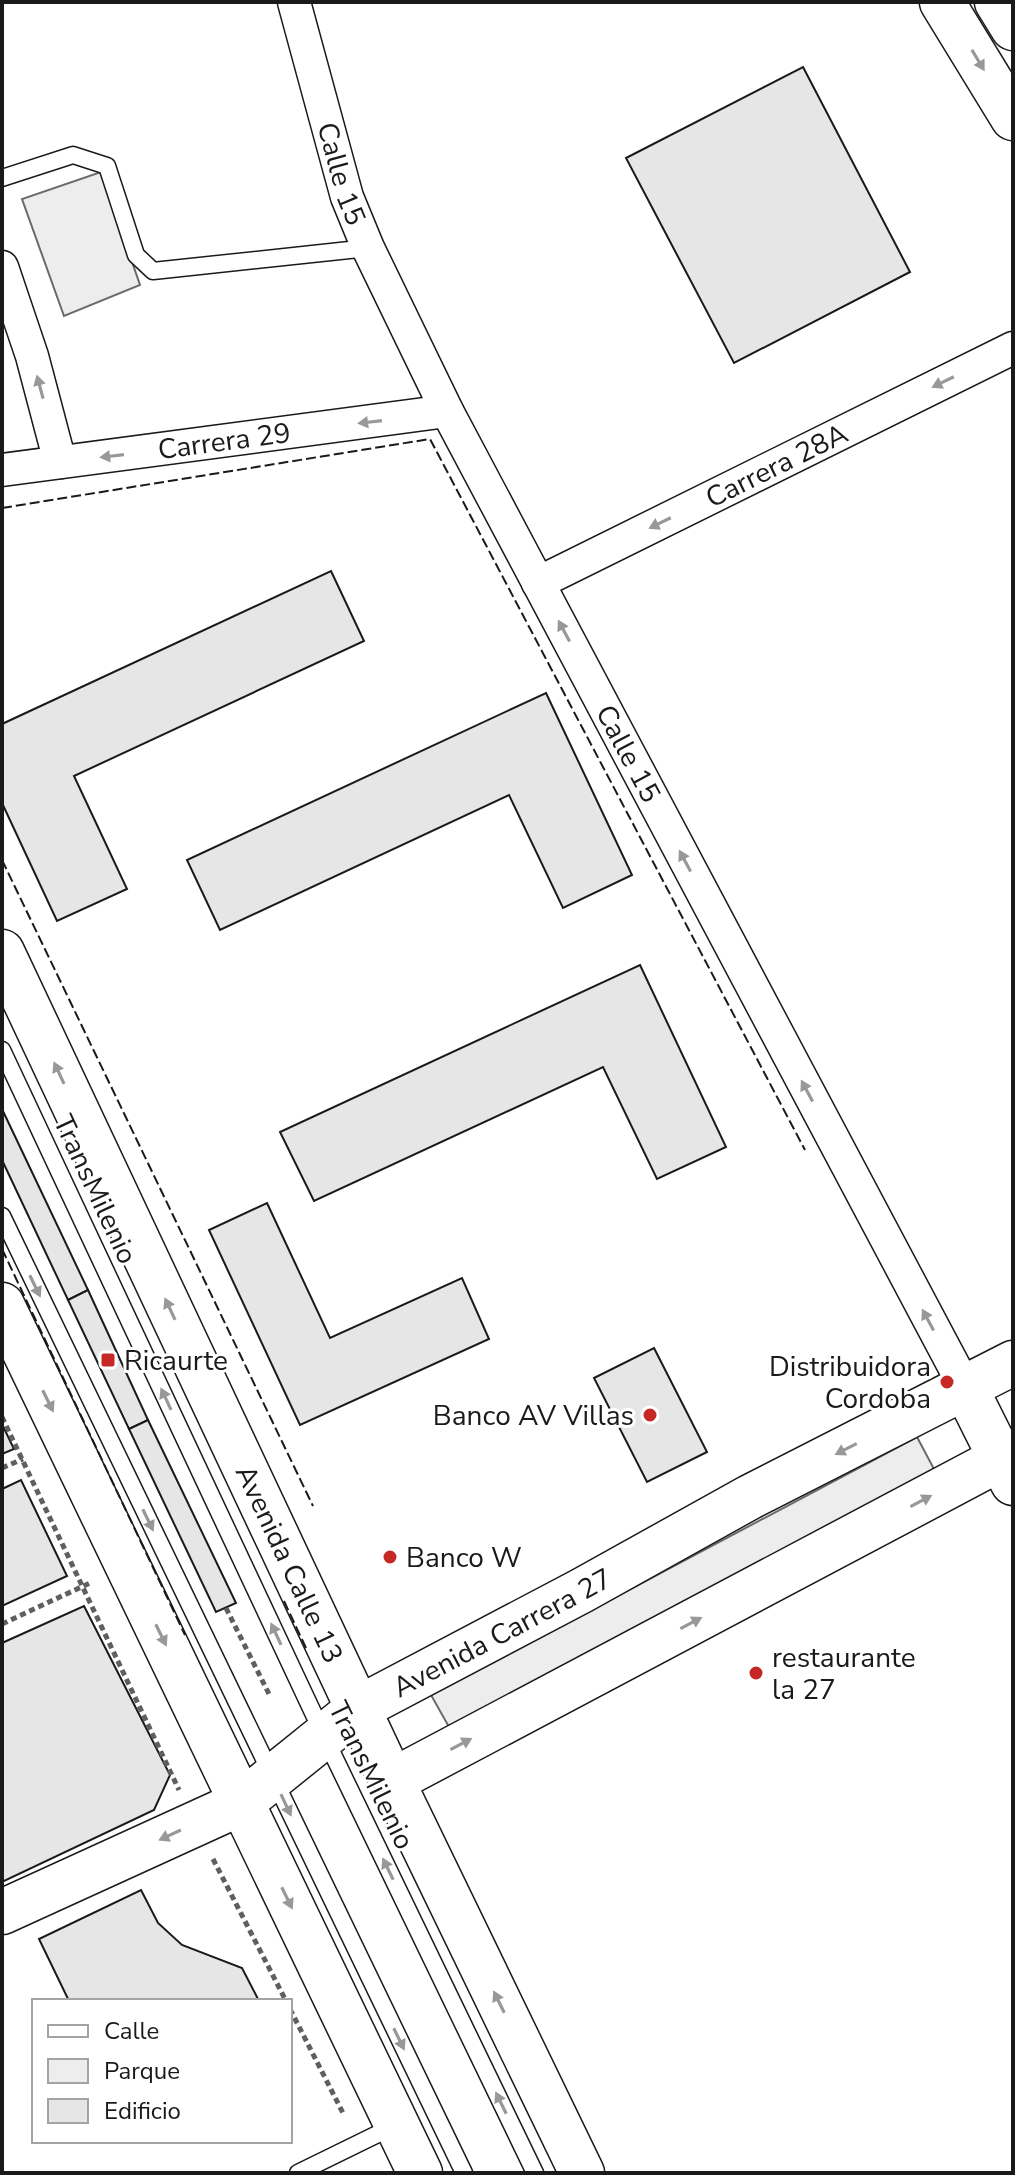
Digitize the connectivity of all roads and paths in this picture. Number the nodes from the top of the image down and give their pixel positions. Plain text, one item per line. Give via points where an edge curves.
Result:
1 (294, 2) edge
2 (942, 2) edge
3 (997, 2) edge
4 (1013, 28) edge
5 (1013, 118) edge
6 (2, 178) edge
7 (368, 248) junction
8 (2, 267) edge
9 (1013, 348) edge
10 (447, 411) junction
11 (60, 462) junction
12 (2, 470) edge
13 (538, 583) junction
14 (2, 952) edge
15 (2, 1050) edge
16 (2, 1216) edge
17 (2, 1305) edge
18 (1013, 1363) edge
19 (966, 1389) junction
20 (2, 1417) edge
21 (1009, 1465) edge
22 (128, 1566) junction
23 (82, 1587) junction
24 (226, 1608) dead end
25 (2, 1624) edge
26 (277, 1690) dead end
27 (269, 1694) junction
28 (258, 1701) dead end
29 (359, 1708) junction
30 (324, 1736) junction
31 (162, 1755) dead end
32 (392, 1781) junction
33 (257, 1790) junction
34 (224, 1881) dead end
35 (2, 1912) edge
36 (285, 1999) edge
37 (292, 2012) edge
38 (378, 2134) junction
39 (298, 2173) edge
40 (420, 2173) edge
41 (464, 2173) edge
42 (535, 2173) edge
43 (582, 2173) edge

1 - 7 street, Calle 15 via 347,197
2 -> 5 main road
3 - 4 main road
6 - 7 lane via 73,155 107,166 136,255 153,271
7 - 10 street, Calle 15
11 -> 8 street
9 -> 13 street, Carrera 28A
10 -> 11 street, Carrera 29
10 - 13 street, Calle 15
11 - 12 street, Carrera 29
19 -> 13 street, Calle 15
29 -> 14 main road, Avenida Calle 13
30 -> 15 lane, TransMilenio
16 -> 33 lane
17 -> 22 main road
18 - 19 main road, Avenida Carrera 27
19 - 21 main road, Calle 15
19 -> 29 main road, Avenida Carrera 27 via 750,1497
20 - 23 path
32 -> 21 main road
22 - 23 path
22 -> 33 main road
23 - 25 path
23 - 31 path
24 - 27 path
26 - 27 path
27 - 28 path
29 - 30 main road, Avenida Carrera 27
29 - 32 main road, Avenida Calle 13
30 - 33 main road, Avenida Carrera 27
42 -> 30 lane, TransMilenio
43 -> 32 main road, Avenida Calle 13
33 -> 35 main road, Avenida Carrera 27
33 -> 38 main road
33 -> 41 lane
34 - 36 path
37 - 38 path
38 - 39 lane
38 - 40 main road

